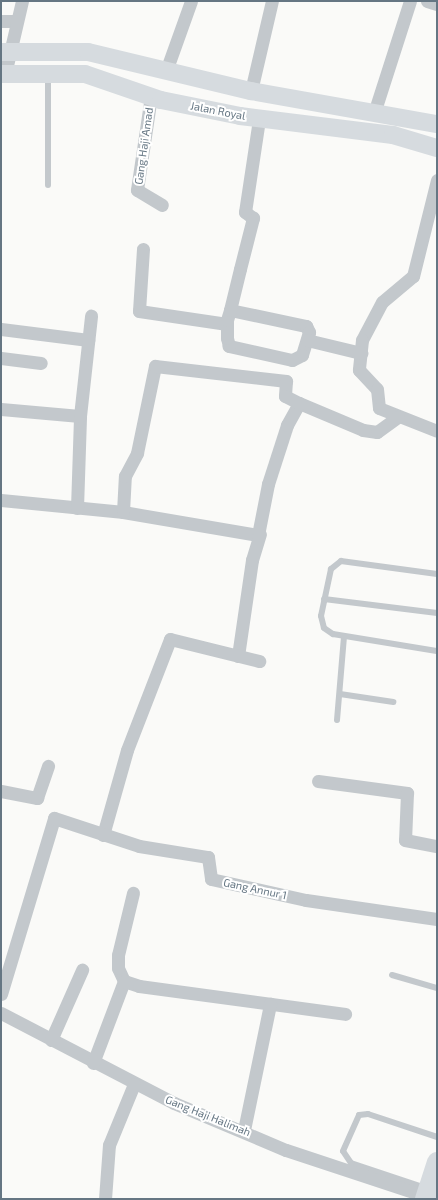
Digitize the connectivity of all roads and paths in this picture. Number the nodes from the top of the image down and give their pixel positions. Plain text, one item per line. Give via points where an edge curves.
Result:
1 (22, 1) edge
2 (191, 1) edge
3 (272, 1) edge
4 (410, 1) edge
5 (427, 1) edge
6 (437, 4) edge
7 (1, 21) edge
8 (16, 21) junction
9 (5, 52) edge
10 (166, 71) junction
11 (48, 73) junction
12 (3, 74) edge
13 (251, 91) junction
14 (151, 96) junction
15 (375, 110) junction
16 (258, 119) junction
17 (437, 124) edge
18 (437, 148) edge
19 (437, 180) edge
20 (48, 185) dead end
21 (162, 206) dead end
22 (143, 249) dead end
23 (230, 310) junction
24 (91, 316) dead end
25 (227, 324) junction
26 (1, 329) edge
27 (88, 340) junction
28 (307, 340) junction
29 (361, 353) junction
30 (1, 358) edge
31 (41, 363) dead end
32 (299, 403) junction
33 (1, 408) edge
34 (80, 416) junction
35 (398, 417) junction
36 (437, 431) edge
37 (1, 500) edge
38 (77, 508) junction
39 (123, 512) junction
40 (260, 534) junction
41 (437, 574) edge
42 (324, 598) junction
43 (437, 613) edge
44 (344, 636) junction
45 (437, 651) edge
46 (238, 656) junction
47 (259, 661) dead end
48 (340, 694) junction
49 (393, 702) dead end
50 (337, 720) dead end
51 (48, 766) dead end
52 (318, 781) dead end
53 (1, 791) edge
54 (102, 835) junction
55 (437, 846) edge
56 (133, 893) dead end
57 (437, 919) edge
58 (82, 970) dead end
59 (392, 974) dead end
60 (124, 981) junction
61 (437, 988) edge
62 (1, 994) edge
63 (270, 1004) junction
64 (1, 1013) edge
65 (345, 1014) dead end
66 (51, 1040) junction
67 (93, 1063) junction
68 (134, 1084) junction
69 (244, 1130) junction
70 (437, 1137) edge
71 (437, 1162) edge
72 (426, 1195) edge
73 (105, 1199) edge

1 - 8 street
2 - 10 street
3 - 13 street
4 - 15 street
5 - 6 street
7 - 8 street
8 - 9 street
9 - 10 street via 88,52
9 - 12 street
10 - 13 street
11 - 12 street, Jalan Royal
11 - 14 street, Jalan Royal via 85,74
11 - 20 lane
13 - 15 street
14 - 16 street, Jalan Royal
14 - 21 street, Gang Haji Amad via 137,190
15 - 17 street
16 - 18 street, Jalan Royal via 393,135
16 - 23 street via 245,212 254,218
19 - 29 street via 413,276 382,302 362,340
22 - 25 street via 139,311
23 - 25 street
23 - 28 street via 302,324 308,328
24 - 27 street
25 - 28 street via 229,346 292,360 302,356
26 - 27 street
27 - 34 street
28 - 29 street
29 - 35 street via 358,370 377,389 379,408
30 - 31 street
32 - 35 street via 363,430 377,432
32 - 39 street via 285,396 286,381 155,366 137,453 125,476
32 - 40 street via 287,425 268,484
33 - 34 street
34 - 38 street
35 - 36 street
37 - 38 street
38 - 39 street
39 - 40 street
40 - 46 street via 252,560
41 - 42 lane via 341,561 331,569
42 - 43 lane
42 - 44 lane via 321,623 333,634
44 - 45 lane
44 - 48 lane
46 - 47 street
46 - 54 street via 169,640 153,689 126,750
48 - 49 lane
48 - 50 lane
51 - 53 street via 37,798
52 - 55 street via 407,793 405,840
54 - 57 street, Gang Annur 1 via 139,846 208,857 211,879 306,900
54 - 62 street, Gang Annur 1 via 60,819 51,820
56 - 60 street via 118,955 118,968
58 - 66 street
59 - 61 lane
60 - 63 street via 139,986
60 - 67 street
63 - 65 street
63 - 69 street
64 - 66 street, Gang Haji Halimah
66 - 67 street, Gang Haji Halimah
67 - 68 street, Gang Haji Halimah
68 - 69 street, Gang Haji Halimah
68 - 73 street via 109,1145
69 - 72 street, Gang Haji Halimah via 286,1150
70 - 72 lane via 368,1114 359,1115 344,1151 351,1163
71 - 72 main road

